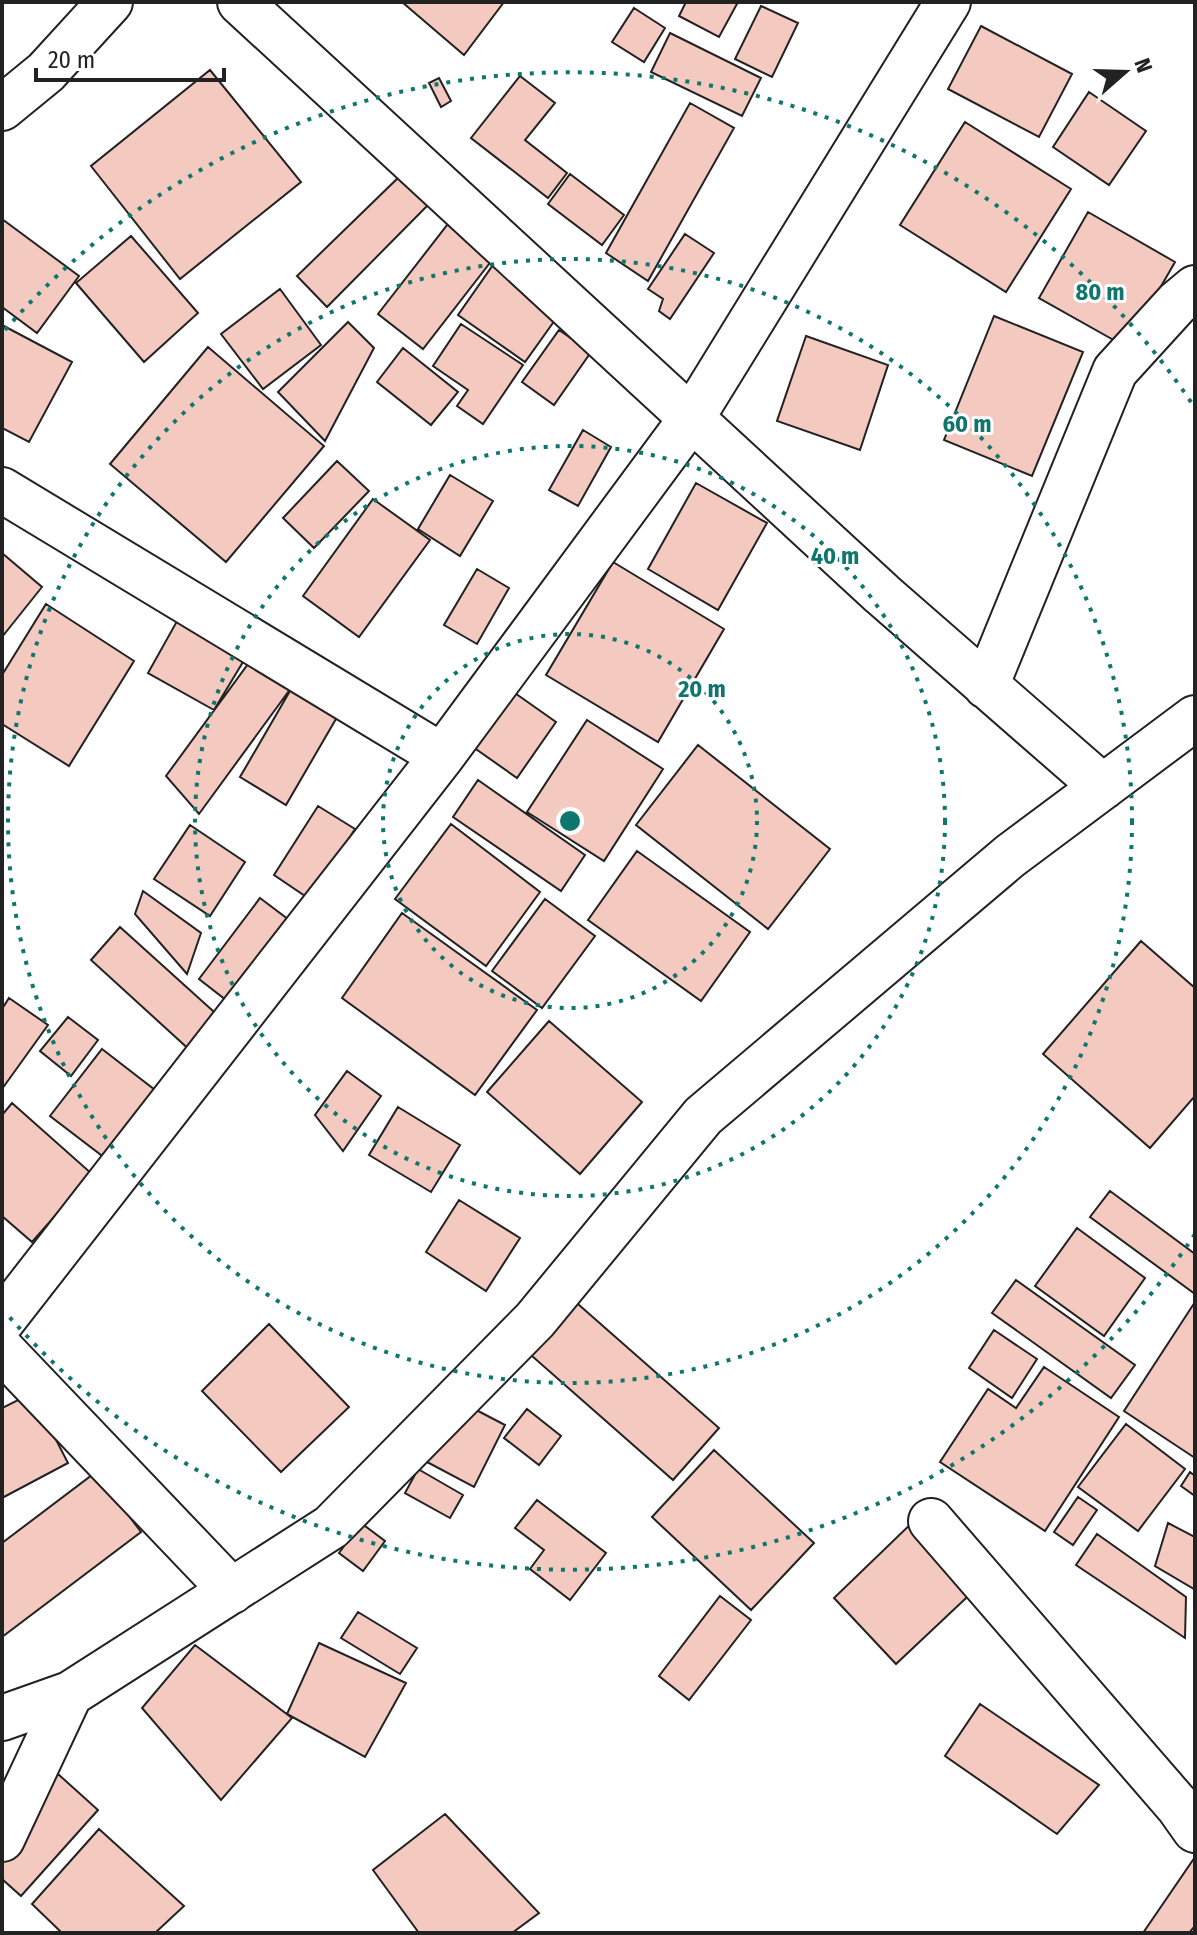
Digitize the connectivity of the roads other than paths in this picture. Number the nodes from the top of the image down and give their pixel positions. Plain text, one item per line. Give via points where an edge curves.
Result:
1 (110, 2) edge
2 (240, 2) edge
3 (948, 2) edge
4 (2, 108) edge
5 (1195, 288) edge
6 (691, 419) junction
7 (2, 490) edge
8 (986, 686) junction
9 (1195, 718) edge
10 (442, 756) junction
11 (1103, 787) junction
12 (2, 1321) edge
13 (2, 1350) edge
14 (931, 1521) dead end
15 (232, 1591) junction
16 (70, 1694) junction
17 (2, 1718) edge
18 (1195, 1830) edge
19 (2, 1839) edge

1 - 4 street via 46,72
2 - 6 street
3 - 6 street
5 - 8 street via 1115,371
6 - 8 street
6 - 10 street
7 - 10 street
8 - 11 street
9 - 11 street
10 - 12 street
11 - 15 street via 1010,856 703,1116 535,1320 342,1517
13 - 15 street
14 - 18 street
15 - 16 street
16 - 17 street
16 - 19 street

